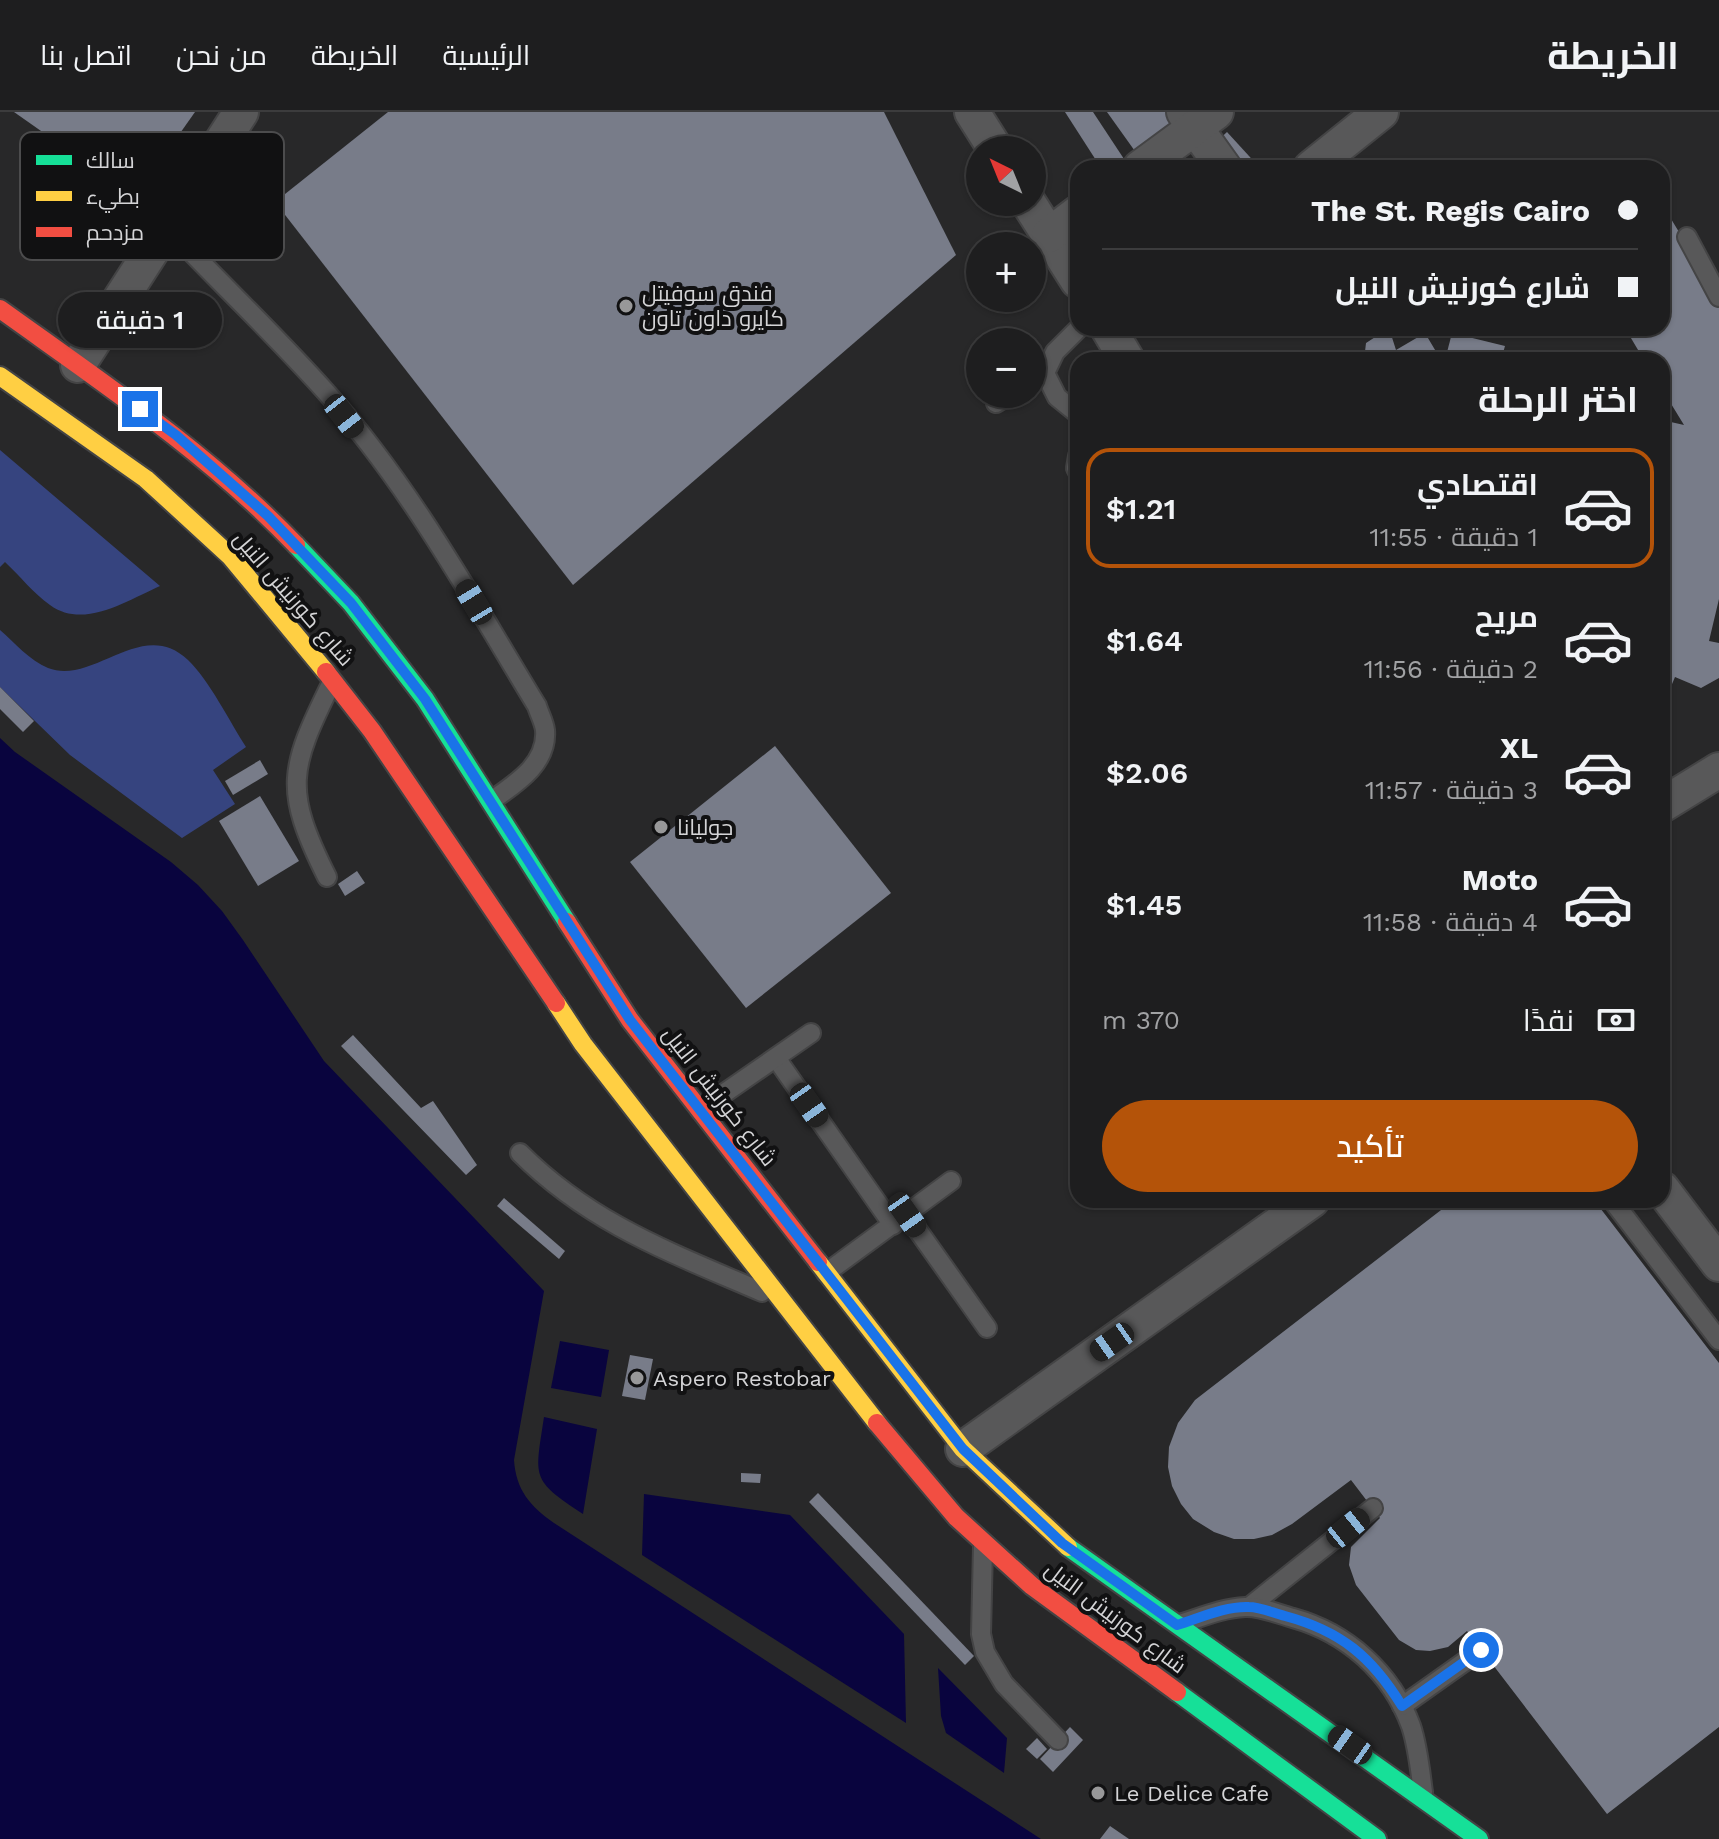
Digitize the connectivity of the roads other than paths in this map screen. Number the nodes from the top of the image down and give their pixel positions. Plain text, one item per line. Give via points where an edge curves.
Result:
1 (241, 112) edge
2 (972, 112) edge
3 (1381, 112) edge
4 (1198, 117) edge
5 (228, 132) edge
6 (987, 136) edge
7 (1149, 160) edge
8 (1220, 160) edge
9 (1321, 160) edge
10 (1037, 216) edge
11 (1070, 219) edge
12 (1049, 235) junction
13 (1687, 237) dead end
14 (147, 260) edge
15 (198, 260) edge
16 (1070, 268) edge
17 (1719, 297) edge
18 (0, 309) edge
19 (1071, 336) edge
20 (78, 365) junction
21 (1046, 365) edge
22 (0, 376) edge
23 (1046, 385) edge
24 (1070, 408) edge
25 (333, 680) junction
26 (1719, 770) edge
27 (1670, 800) edge
28 (491, 801) junction
29 (327, 877) dead end
30 (811, 1033) dead end
31 (776, 1058) junction
32 (700, 1110) junction
33 (520, 1153) dead end
34 (951, 1181) dead end
35 (1670, 1200) edge
36 (1301, 1208) edge
37 (1618, 1208) edge
38 (900, 1220) junction
39 (1719, 1264) edge
40 (826, 1273) junction
41 (780, 1300) junction
42 (987, 1328) dead end
43 (1719, 1340) edge
44 (963, 1449) junction
45 (1373, 1508) dead end
46 (983, 1540) junction
47 (1249, 1607) junction
48 (1177, 1625) junction
49 (1481, 1650) dead end
50 (1402, 1706) junction
51 (1058, 1740) dead end
52 (1423, 1797) junction
53 (1377, 1839) edge
54 (1479, 1839) edge

1 - 5 street
2 - 6 street
3 - 9 street
4 - 7 street
4 - 8 street
10 - 12 street
11 - 12 street
12 - 16 street
13 - 17 lane
14 - 20 street
15 - 28 lane via 326,393 380,462 443,551 537,706 545,731 539,757 526,776
18 - 20 highway, شارع كورنيش النيل
19 - 21 lane
20 - 28 highway, شارع كورنيش النيل via 176,435 268,516 351,603 425,699
22 - 25 highway, شارع كورنيش النيل via 146,479 230,556
23 - 24 lane
25 - 29 lane via 304,739 296,790 299,815
25 - 41 highway, شارع كورنيش النيل via 583,1044
26 - 27 street
28 - 32 highway, شارع كورنيش النيل via 630,1020
30 - 31 lane
31 - 32 lane
31 - 38 lane
32 - 40 highway, شارع كورنيش النيل
33 - 41 lane via 554,1185 631,1235
34 - 38 lane
35 - 39 street
36 - 44 street
37 - 43 lane
38 - 40 lane
38 - 42 lane
40 - 44 highway, شارع كورنيش النيل
41 - 46 highway, شارع كورنيش النيل via 900,1453
44 - 48 highway, شارع كورنيش النيل via 1062,1543
45 - 47 lane
46 - 51 lane via 985,1652 1004,1684
46 - 53 highway, شارع كورنيش النيل via 1032,1586
47 - 48 lane
47 - 50 lane via 1311,1623 1339,1637 1365,1656
48 - 52 highway, شارع كورنيش النيل
49 - 50 lane
50 - 52 lane via 1417,1747
52 - 54 highway, شارع كورنيش النيل

